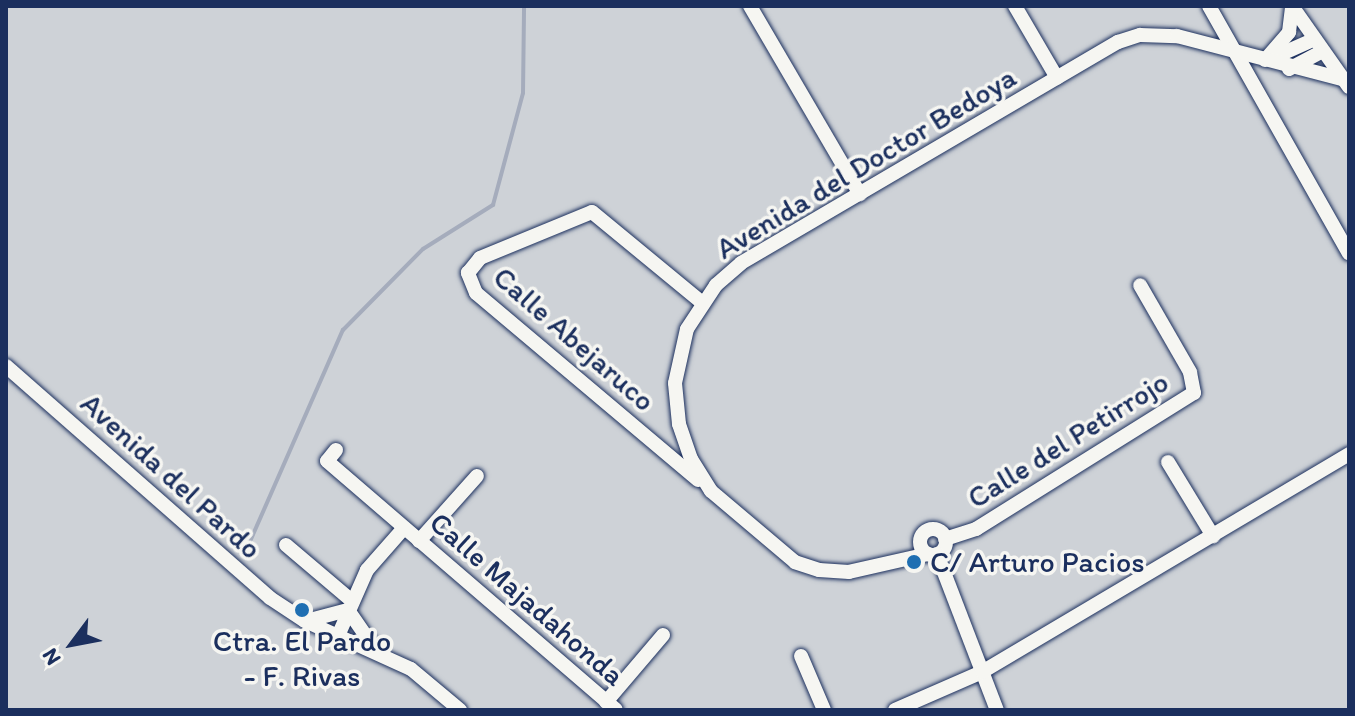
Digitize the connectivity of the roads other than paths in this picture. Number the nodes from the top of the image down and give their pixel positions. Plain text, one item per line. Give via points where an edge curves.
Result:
1 (750, 6) edge
2 (1015, 6) edge
3 (1209, 6) edge
4 (1292, 6) edge
5 (1319, 45) junction
6 (1235, 54) junction
7 (1265, 60) junction
8 (1289, 69) junction
9 (1057, 78) junction
10 (1345, 83) edge
11 (860, 194) junction
12 (1349, 253) edge
13 (1140, 285) dead end
14 (701, 302) junction
15 (6, 366) edge
16 (679, 424) junction
17 (649, 439) junction
18 (336, 450) dead end
19 (1349, 454) edge
20 (1168, 462) dead end
21 (477, 476) dead end
22 (711, 491) junction
23 (404, 528) junction
24 (923, 534) junction
25 (1213, 536) junction
26 (945, 539) junction
27 (419, 541) junction
28 (286, 545) dead end
29 (933, 554) junction
30 (889, 561) junction
31 (350, 606) junction
32 (305, 621) junction
33 (663, 635) dead end
34 (338, 636) junction
35 (376, 651) junction
36 (801, 656) dead end
37 (982, 672) junction
38 (611, 706) edge
39 (460, 710) edge
40 (824, 710) edge
41 (895, 710) edge
42 (997, 710) edge

1 - 11 street
2 - 9 street
3 - 6 street
4 - 5 street
4 - 7 street via 1289,32
5 - 7 street
5 - 8 street
5 - 10 street
6 - 7 street, Avenida del Doctor Bedoya
6 - 9 street, Avenida del Doctor Bedoya via 1177,36 1140,35
6 - 12 street
7 - 8 street, Avenida del Doctor Bedoya
8 - 10 street, Avenida del Doctor Bedoya
9 - 11 street, Avenida del Doctor Bedoya
11 - 14 street, Avenida del Doctor Bedoya via 741,263
13 - 26 street, Calle del Petirrojo via 1190,372 1194,393 976,529
14 - 16 street, Avenida del Doctor Bedoya via 678,353
14 - 17 street, Calle Abejaruco via 592,212 480,258 468,273 476,293
15 - 32 street, Avenida del Pardo via 223,559
16 - 17 street, Calle Abejaruco via 667,435
16 - 22 street, Avenida del Doctor Bedoya via 691,459
17 - 22 street, Calle Abejaruco
18 - 23 street, Calle Majadahonda via 327,461
19 - 25 street
20 - 25 street
21 - 27 street
22 - 30 street, Avenida del Doctor Bedoya via 795,562 849,572
23 - 27 street, Calle Majadahonda
23 - 31 street via 367,570
24 - 26 street via 936,530
24 - 29 street via 921,547
24 - 30 street, Avenida del Doctor Bedoya
25 - 37 street
26 - 29 street
27 - 38 street, Calle Majadahonda
28 - 31 street, Avenida del Pardo
29 - 30 street, Avenida del Doctor Bedoya
29 - 37 street
31 - 32 street
31 - 34 street
31 - 35 street, Avenida del Pardo
32 - 34 street, Avenida del Pardo
33 - 38 street
34 - 35 street, Avenida del Pardo
35 - 39 street, Avenida del Pardo via 411,669
36 - 40 street
37 - 41 street
37 - 42 street

